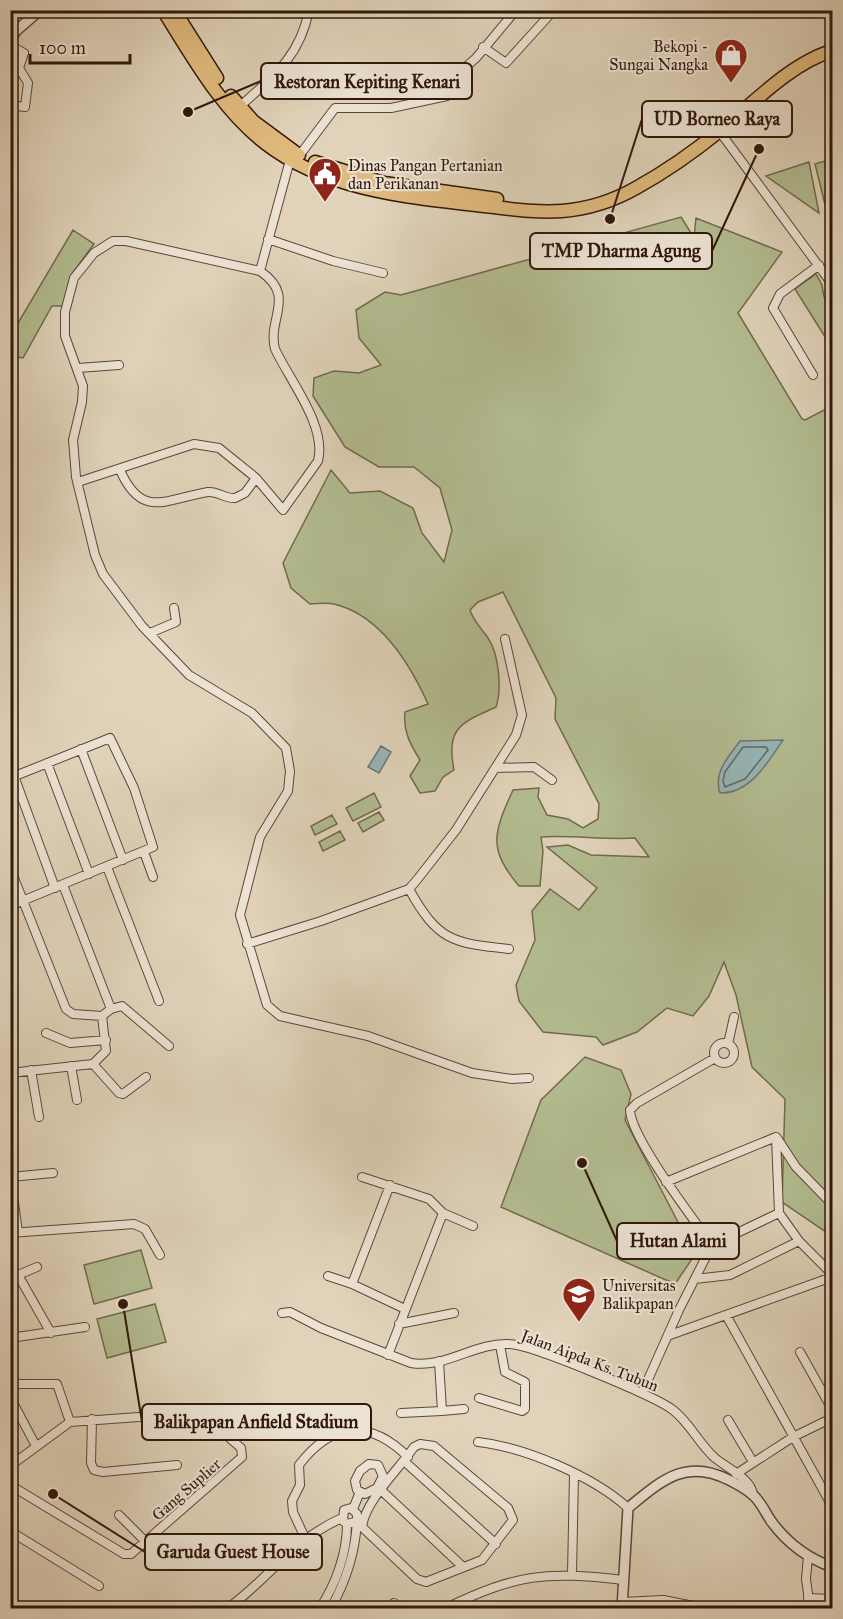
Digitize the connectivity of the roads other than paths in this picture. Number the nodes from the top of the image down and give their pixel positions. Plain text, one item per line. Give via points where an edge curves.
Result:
1 (40, 10) edge
2 (162, 10) edge
3 (174, 10) edge
4 (309, 10) edge
5 (516, 10) edge
6 (554, 10) edge
7 (13, 31) edge
8 (10, 43) edge
9 (832, 44) edge
10 (483, 47) junction
11 (832, 51) edge
12 (10, 105) edge
13 (239, 107) junction
14 (717, 129) junction
15 (295, 158) junction
16 (268, 239) junction
17 (819, 265) junction
18 (260, 271) junction
19 (383, 273) dead end
20 (832, 284) edge
21 (119, 365) dead end
22 (78, 368) junction
23 (813, 375) dead end
24 (120, 470) junction
25 (256, 478) junction
26 (78, 482) junction
27 (174, 608) dead end
28 (150, 633) junction
29 (505, 639) dead end
30 (81, 749) junction
31 (47, 763) junction
32 (495, 768) junction
33 (12, 777) edge
34 (552, 780) dead end
35 (144, 852) junction
36 (123, 860) junction
37 (107, 867) junction
38 (10, 868) edge
39 (88, 874) junction
40 (153, 877) dead end
41 (59, 887) junction
42 (409, 888) junction
43 (24, 903) junction
44 (10, 906) edge
45 (247, 944) junction
46 (509, 949) dead end
47 (159, 1002) dead end
48 (111, 1009) junction
49 (102, 1016) junction
50 (734, 1017) dead end
51 (46, 1032) dead end
52 (106, 1040) junction
53 (728, 1044) junction
54 (169, 1046) dead end
55 (715, 1058) junction
56 (93, 1064) junction
57 (72, 1066) junction
58 (31, 1070) junction
59 (10, 1073) edge
60 (146, 1077) dead end
61 (529, 1078) dead end
62 (77, 1100) dead end
63 (39, 1117) dead end
64 (776, 1137) junction
65 (53, 1173) dead end
66 (11, 1176) edge
67 (362, 1177) dead end
68 (666, 1182) junction
69 (390, 1185) junction
70 (832, 1204) edge
71 (443, 1213) junction
72 (779, 1213) junction
73 (473, 1226) dead end
74 (14, 1232) edge
75 (799, 1241) junction
76 (712, 1245) junction
77 (160, 1255) dead end
78 (37, 1267) dead end
79 (328, 1276) dead end
80 (832, 1276) edge
81 (695, 1279) junction
82 (352, 1284) junction
83 (405, 1309) junction
84 (282, 1313) dead end
85 (454, 1313) dead end
86 (726, 1315) junction
87 (399, 1324) junction
88 (85, 1327) dead end
89 (51, 1333) junction
90 (670, 1335) junction
91 (10, 1338) edge
92 (500, 1344) junction
93 (800, 1352) dead end
94 (388, 1354) junction
95 (439, 1361) junction
96 (10, 1384) edge
97 (642, 1394) junction
98 (10, 1397) edge
99 (479, 1398) dead end
100 (464, 1409) dead end
101 (832, 1409) edge
102 (442, 1411) junction
103 (401, 1413) dead end
104 (180, 1414) dead end
105 (832, 1418) edge
106 (92, 1419) junction
107 (209, 1420) dead end
108 (728, 1420) dead end
109 (70, 1422) junction
110 (793, 1437) junction
111 (477, 1442) dead end
112 (36, 1446) junction
113 (406, 1459) junction
114 (753, 1462) junction
115 (177, 1465) dead end
116 (10, 1466) edge
117 (736, 1474) junction
118 (574, 1475) junction
119 (10, 1485) edge
120 (381, 1490) junction
121 (360, 1492) dead end
122 (753, 1495) junction
123 (832, 1506) edge
124 (628, 1508) junction
125 (353, 1509) junction
126 (119, 1515) dead end
127 (348, 1521) junction
128 (10, 1532) edge
129 (305, 1538) junction
130 (145, 1541) junction
131 (496, 1544) junction
132 (808, 1556) junction
133 (462, 1566) junction
134 (832, 1567) edge
135 (572, 1574) junction
136 (623, 1580) junction
137 (99, 1586) dead end
138 (808, 1598) junction
139 (832, 1599) edge
140 (622, 1605) edge
141 (228, 1608) edge
142 (320, 1608) edge
143 (331, 1608) edge
144 (446, 1608) edge
145 (705, 1608) edge
146 (810, 1608) edge

1 - 7 street
2 - 15 highway via 234,114 264,142
3 - 13 highway
4 - 13 street via 305,31 287,63
5 - 10 street
6 - 10 street via 506,63
7 - 8 street
8 - 12 street via 24,53 20,68 28,83 25,107
9 - 14 highway via 806,55
10 - 15 street via 453,78 447,96 391,108 335,108
11 - 14 highway via 812,59
13 - 15 highway
14 - 15 highway via 633,190 601,203 563,210 522,210 382,192 330,177
14 - 17 street
15 - 16 street
16 - 18 street
16 - 19 street
17 - 20 street
17 - 23 street via 780,294 772,308
18 - 22 street via 126,241 113,242 94,253 75,278 63,323 64,336
18 - 25 street via 270,278 280,297 273,337 275,349 320,442 318,461 283,510
21 - 22 street
22 - 26 street via 83,386 73,440
24 - 25 street via 204,444 219,448
24 - 25 street via 136,496 158,503 211,492 235,498
24 - 26 street
26 - 28 street via 103,574
27 - 28 street via 176,622
28 - 45 street via 189,675 252,713 286,748 288,791 260,837 243,897 240,915
29 - 32 street via 522,715 516,735
30 - 31 street
30 - 35 street via 111,739 152,837 153,847
30 - 36 street
31 - 33 street
31 - 39 street
32 - 34 street via 534,767
32 - 42 street via 456,830
33 - 41 street
35 - 36 street
35 - 40 street
36 - 37 street
37 - 39 street
37 - 47 street
38 - 43 street
39 - 41 street
41 - 43 street
41 - 48 street
42 - 45 street
42 - 46 street via 421,911 451,940
43 - 44 street
43 - 49 street via 66,1009 73,1014
45 - 61 street via 267,1005 280,1016 368,1036 482,1075
48 - 49 street
48 - 54 street via 122,1006
49 - 52 street
50 - 53 street
51 - 52 street via 70,1043
52 - 56 street via 105,1051
53 - 55 street via 717,1046
53 - 55 street via 734,1052 731,1060 723,1063
55 - 68 street via 630,1110
56 - 57 street
56 - 60 street via 123,1094
57 - 58 street
57 - 62 street
58 - 59 street
58 - 63 street
64 - 68 street
64 - 70 street via 796,1167
64 - 72 street
65 - 66 street
66 - 74 street
67 - 69 street
68 - 76 street
69 - 71 street via 429,1199
69 - 82 street
71 - 73 street
71 - 83 street
72 - 75 street
72 - 76 street
74 - 77 street via 134,1224 149,1234
75 - 80 street
75 - 81 street via 730,1275
76 - 81 street
78 - 89 street via 16,1271
79 - 82 street
80 - 86 street
81 - 90 street
82 - 83 street
83 - 87 street
84 - 94 street, Jalan Aipda Ks. Tubun via 290,1312 321,1329
85 - 87 street
86 - 90 street
86 - 110 street
87 - 94 street
88 - 89 street
89 - 91 street
90 - 97 street
92 - 95 street, Jalan Aipda Ks. Tubun
92 - 97 street, Jalan Aipda Ks. Tubun via 518,1345
92 - 99 street via 505,1371 525,1383 525,1409 520,1411
93 - 101 street
94 - 95 street, Jalan Aipda Ks. Tubun via 418,1365
95 - 102 street
96 - 109 street via 57,1384
97 - 117 street, Jalan Aipda Ks. Tubun via 677,1413 702,1446
98 - 112 street
100 - 102 street
102 - 103 street
104 - 106 street
105 - 110 street
106 - 109 street
106 - 115 street via 94,1470
107 - 130 street, Gang Suplier via 241,1448 242,1457
108 - 114 street
109 - 112 street
110 - 114 street
110 - 123 street
111 - 118 street via 525,1451
112 - 116 street
113 - 120 street
113 - 129 street via 393,1442 379,1434 333,1434 314,1445 299,1465 300,1485 292,1501
113 - 131 street
113 - 131 street via 420,1444 434,1446 508,1508 513,1520
114 - 117 street
117 - 122 street, Jalan Aipda Ks. Tubun via 750,1485
118 - 124 street via 615,1496
118 - 135 street
119 - 130 street, Gang Suplier via 124,1554 131,1554
120 - 133 street
120 - 133 street via 365,1516 364,1530 420,1581
121 - 125 street
122 - 124 street via 715,1474 687,1470 650,1490
122 - 132 street via 781,1533
124 - 136 street
125 - 127 street via 357,1514
125 - 127 street via 344,1510
126 - 130 street
127 - 129 street
127 - 142 street via 339,1569
127 - 143 street via 356,1542
128 - 137 street
129 - 141 street via 260,1585
131 - 133 street via 482,1560
132 - 134 street
132 - 138 street
135 - 136 street
135 - 144 street via 514,1580
136 - 140 street
138 - 139 street
138 - 146 street
140 - 145 street via 663,1600

